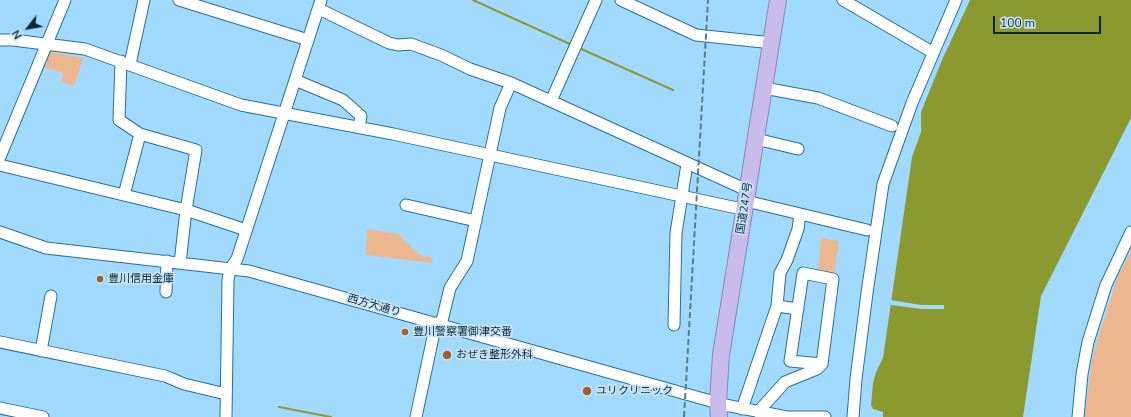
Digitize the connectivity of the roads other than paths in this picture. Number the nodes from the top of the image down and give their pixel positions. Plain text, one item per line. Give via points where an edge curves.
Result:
1 (65, 0) edge
2 (144, 0) edge
3 (179, 0) edge
4 (596, 0) edge
5 (621, 0) edge
6 (770, 0) edge
7 (778, 0) edge
8 (843, 0) edge
9 (956, 0) edge
10 (320, 4) edge
11 (0, 40) edge
12 (308, 40) junction
13 (763, 42) junction
14 (47, 44) junction
15 (932, 52) junction
16 (126, 62) junction
17 (295, 80) junction
18 (511, 83) junction
19 (764, 88) junction
20 (551, 101) junction
21 (284, 112) junction
22 (892, 126) dead end
23 (359, 127) junction
24 (140, 134) junction
25 (756, 139) junction
26 (798, 149) dead end
27 (490, 156) junction
28 (0, 158) edge
29 (687, 164) junction
30 (0, 165) edge
31 (124, 195) junction
32 (682, 197) junction
33 (741, 199) junction
34 (406, 205) dead end
35 (186, 210) junction
36 (800, 214) junction
37 (476, 221) junction
38 (246, 230) junction
39 (867, 230) dead end
40 (0, 232) edge
41 (1131, 232) edge
42 (167, 261) junction
43 (180, 263) junction
44 (230, 269) junction
45 (166, 292) dead end
46 (51, 296) dead end
47 (777, 306) junction
48 (798, 309) junction
49 (438, 324) junction
50 (674, 325) dead end
51 (0, 342) edge
52 (41, 350) junction
53 (822, 364) junction
54 (226, 394) junction
55 (711, 404) edge
56 (0, 408) edge
57 (742, 409) junction
58 (758, 412) junction
59 (42, 417) edge
60 (226, 417) edge
61 (416, 417) edge
62 (711, 417) edge
63 (727, 417) edge
64 (825, 417) edge
65 (853, 417) edge
66 (1078, 417) edge

1 - 14 street
2 - 16 street
3 - 12 street
4 - 20 street
5 - 13 street via 696,35
6 - 13 highway, 国道247号
7 - 19 highway, 国道247号
8 - 15 street
9 - 15 street
10 - 12 street
10 - 18 street via 389,42 398,45 411,44
11 - 14 street
12 - 17 street
13 - 33 highway, 国道247号
14 - 16 street via 85,49
14 - 28 street
15 - 65 street via 883,184
16 - 21 street via 225,100
16 - 24 street via 119,120
17 - 21 street
17 - 23 street via 343,100 361,116
18 - 20 street
18 - 27 street via 500,108
19 - 22 street via 818,98
19 - 25 highway, 国道247号
20 - 29 street
21 - 23 street
21 - 38 street
23 - 27 street
24 - 31 street
24 - 35 street via 196,150
25 - 26 street
25 - 33 highway, 国道247号
27 - 32 street
27 - 37 street
29 - 32 street
29 - 33 street
30 - 31 street
31 - 35 street
32 - 33 street
32 - 50 street via 676,233
33 - 36 street
33 - 55 highway, 国道247号 via 713,352
34 - 37 street
35 - 38 street
35 - 43 street
36 - 39 street
36 - 47 street via 798,230 780,273
37 - 49 street via 467,261 450,288
38 - 44 street via 236,263
40 - 42 street, 西方大通り via 46,248
41 - 66 street via 1106,285 1088,342
42 - 43 street, 西方大通り
42 - 45 street
43 - 44 street, 西方大通り
44 - 49 street, 西方大通り via 250,271
44 - 54 street
46 - 52 street
47 - 48 street
47 - 57 street
48 - 53 street via 790,361
48 - 53 street via 803,273 833,279
49 - 55 street, 西方大通り
49 - 61 street
51 - 52 street
52 - 54 street via 165,376 184,384
53 - 58 street via 817,369 785,382
54 - 60 street
55 - 57 street, 西方大通り
55 - 62 highway, 国道247号
55 - 63 street
56 - 59 street
57 - 58 street, 西方大通り
58 - 64 street, 西方大通り via 788,417

